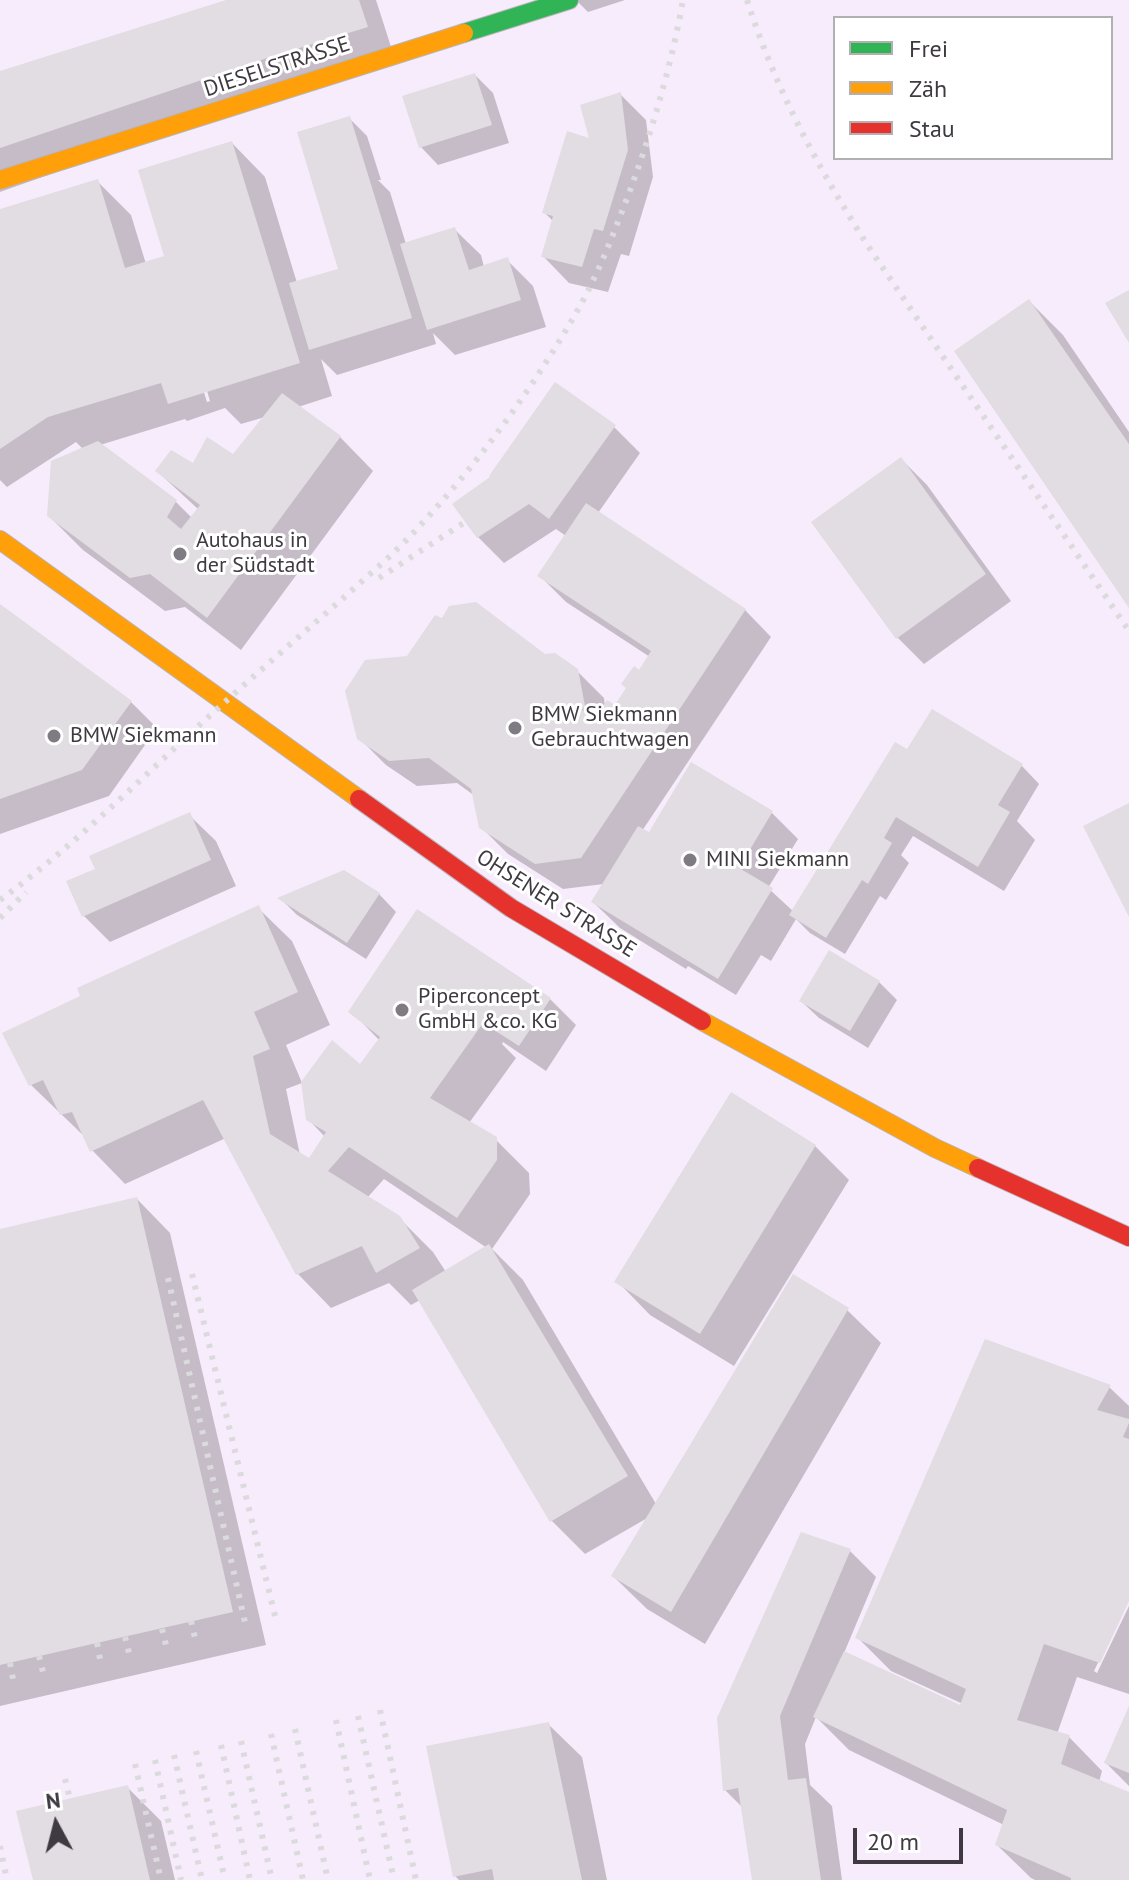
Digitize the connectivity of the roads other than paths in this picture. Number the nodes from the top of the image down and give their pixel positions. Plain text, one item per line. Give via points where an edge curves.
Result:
1 (569, 0) edge
2 (0, 180) edge
3 (0, 540) edge
4 (1129, 1237) edge

1 - 2 main road, DIESELSTRASSE
3 - 4 main road, OHSENER STRASSE via 511,908 715,1029 935,1148

